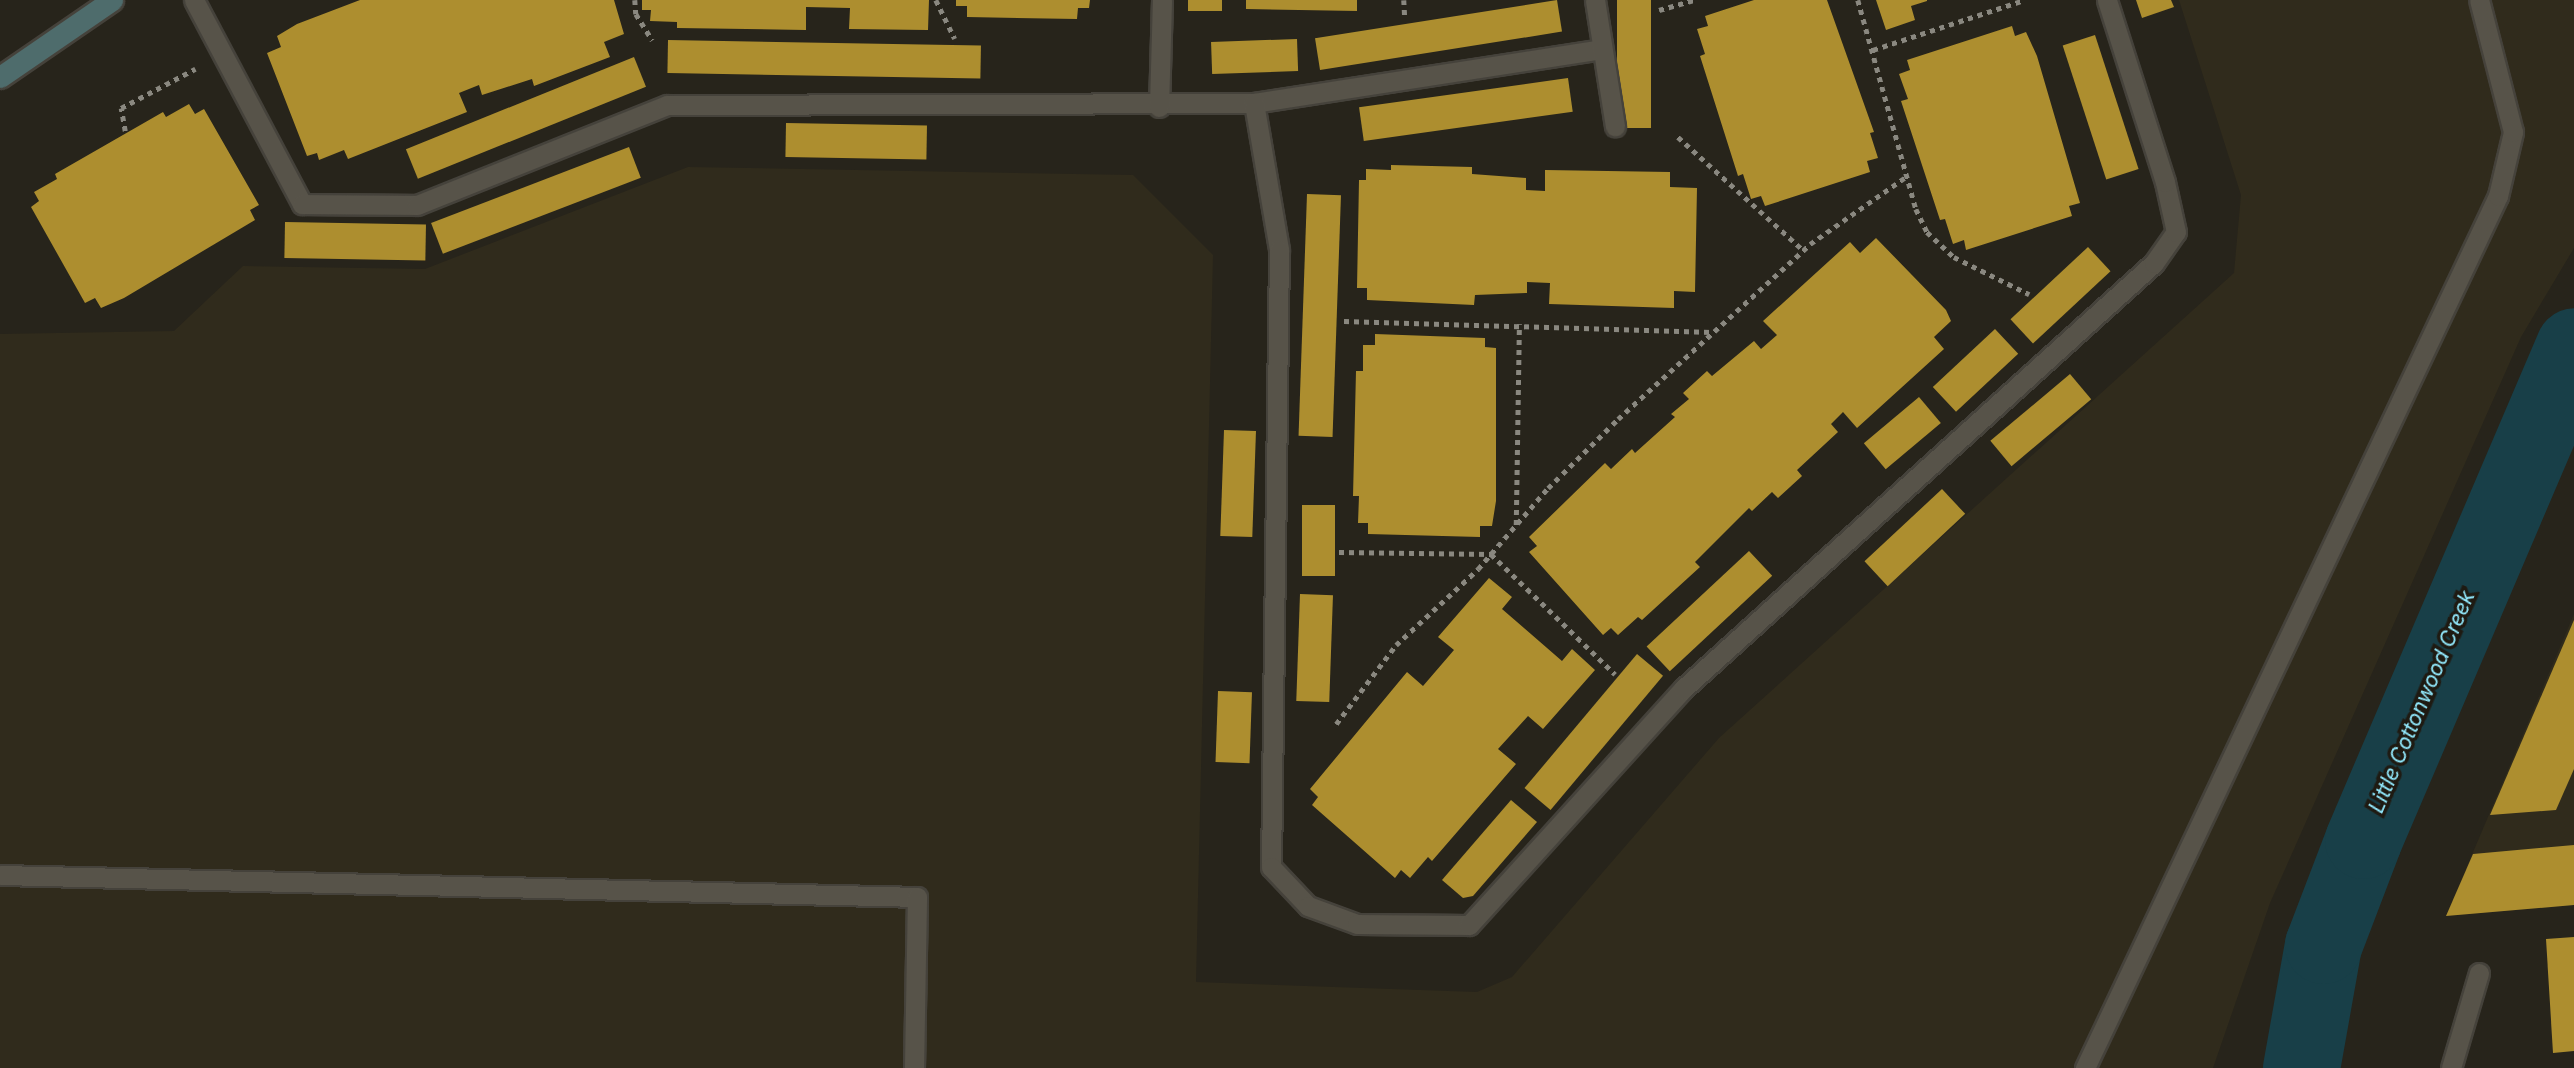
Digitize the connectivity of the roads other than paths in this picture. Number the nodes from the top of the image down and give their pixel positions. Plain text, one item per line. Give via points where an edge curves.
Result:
1 (112, 0) edge
2 (194, 0) edge
3 (1162, 0) edge
4 (1595, 0) edge
5 (2106, 0) edge
6 (2479, 0) edge
7 (1602, 49) junction
8 (0, 77) edge
9 (1254, 103) junction
10 (1159, 107) junction
11 (1615, 126) dead end
12 (0, 875) edge
13 (2479, 974) dead end
14 (914, 1068) edge
15 (2085, 1068) edge
16 (2451, 1068) edge

1 - 8 main road
2 - 10 lane via 302,204 417,205 667,105
3 - 10 lane
4 - 7 lane
5 - 9 lane via 2165,182 2176,232 2154,263 1683,689 1469,925 1357,924 1308,906 1271,867 1279,250
6 - 15 lane via 2513,132 2498,196
7 - 9 lane
7 - 11 lane
9 - 10 lane
12 - 14 lane via 917,897
13 - 16 lane

